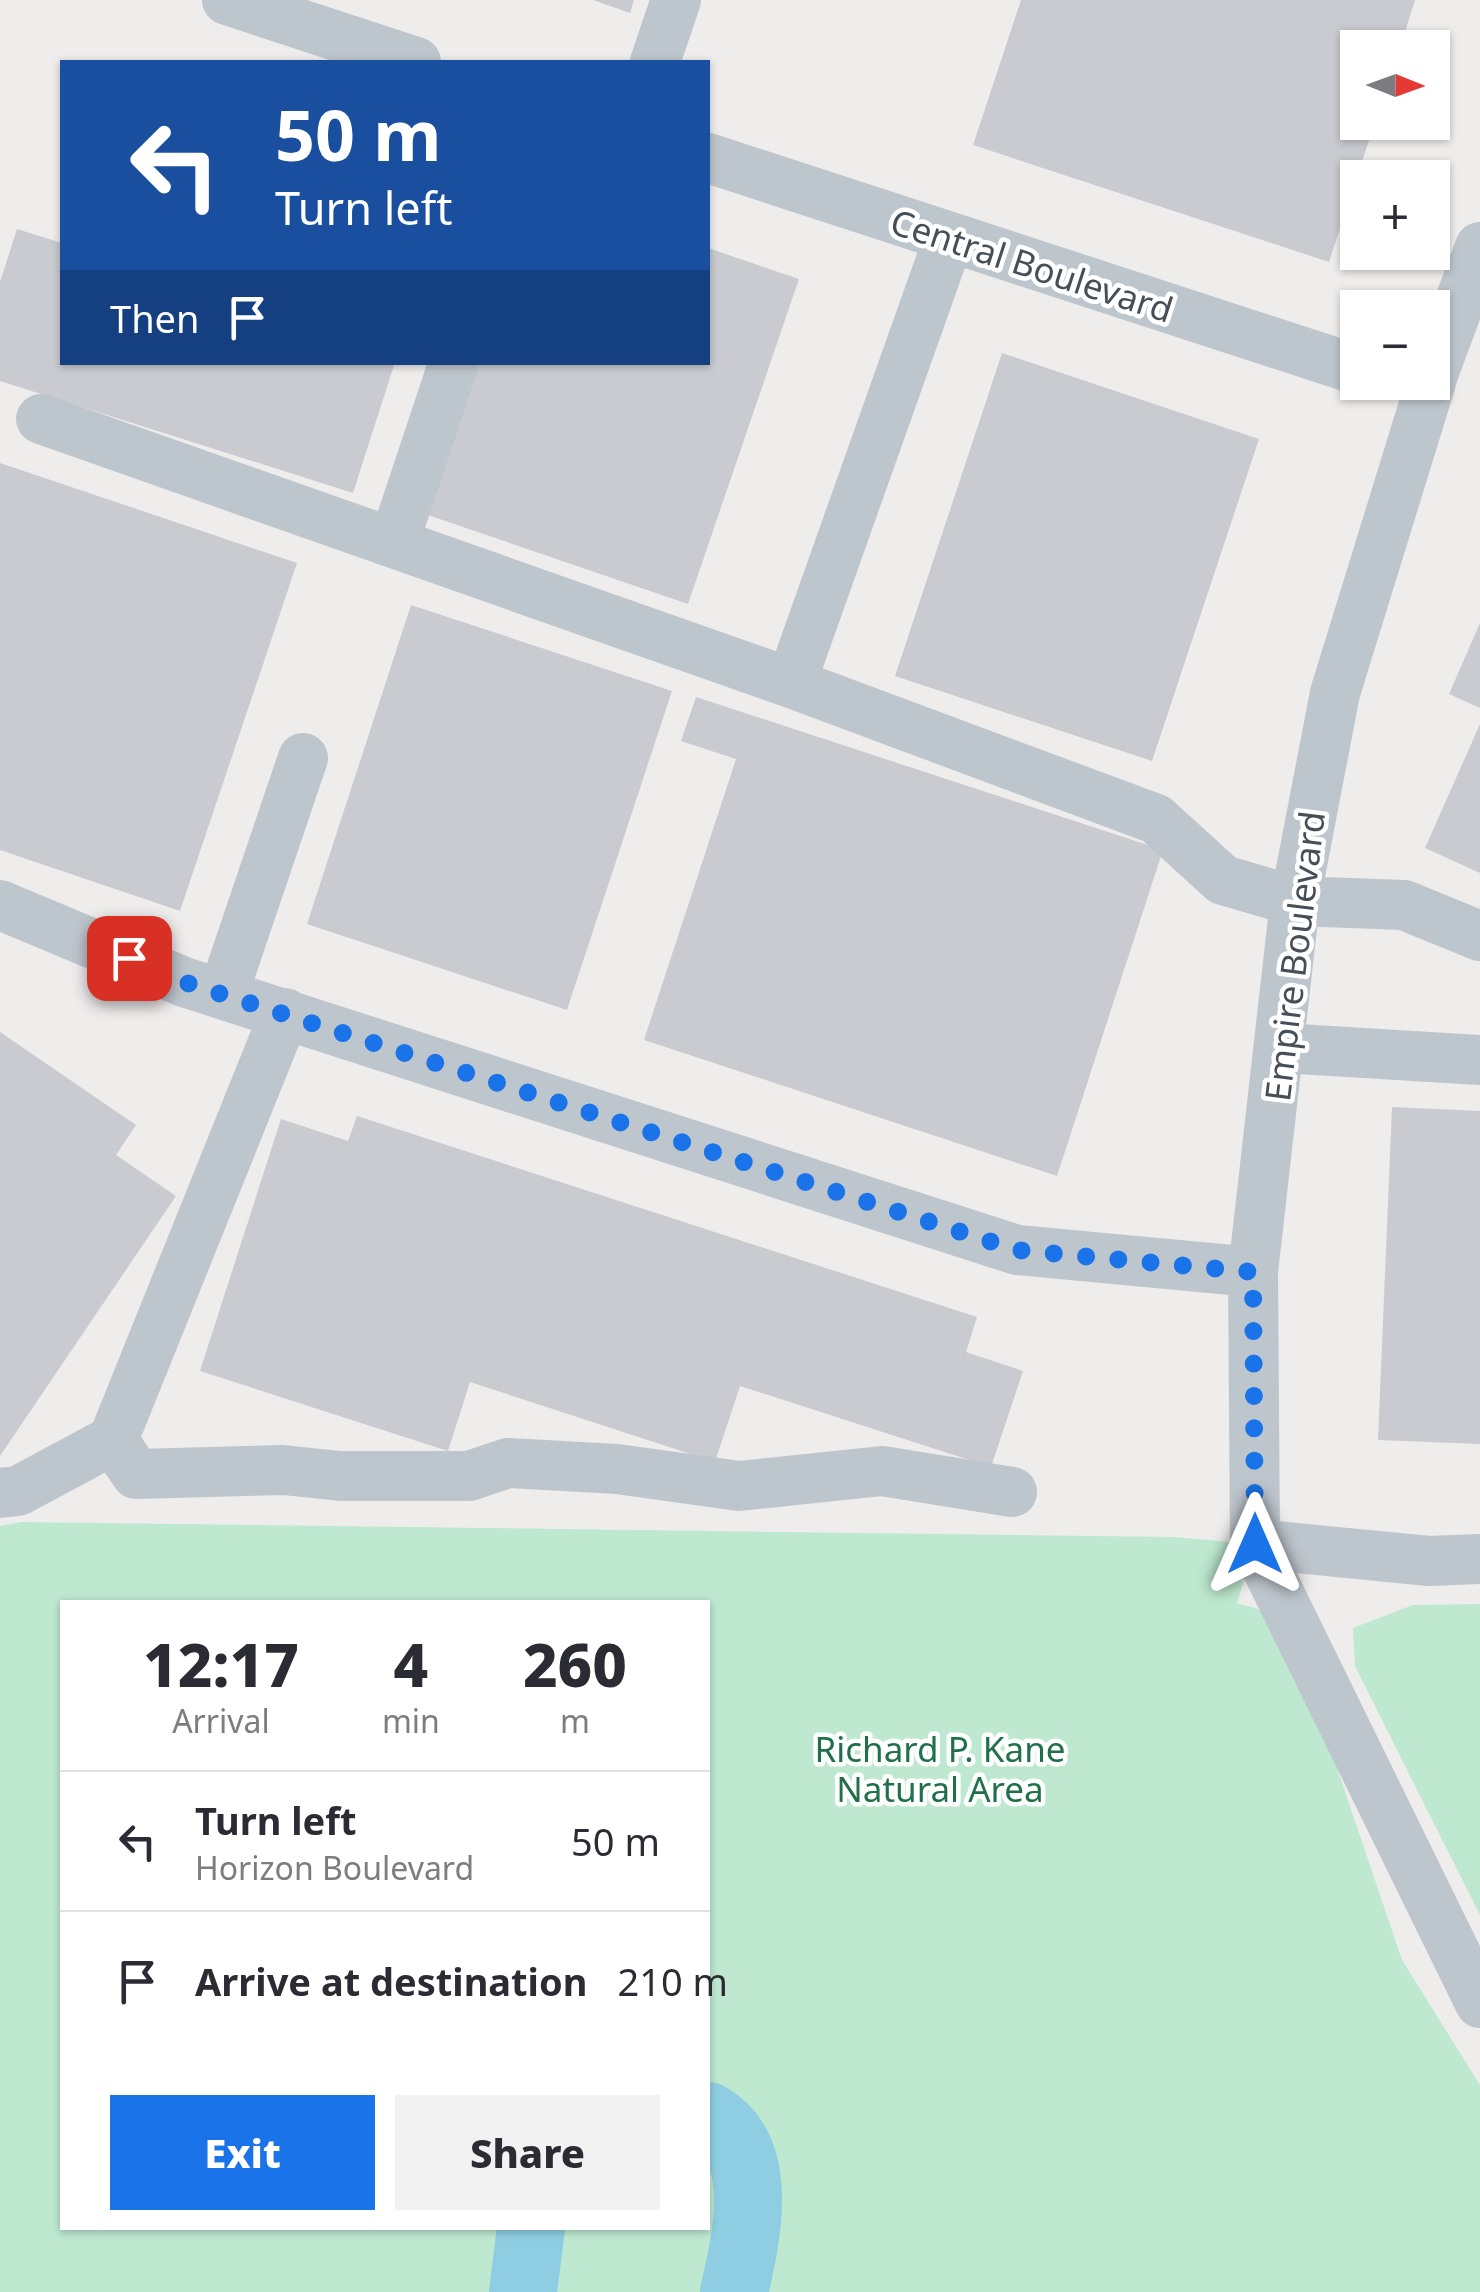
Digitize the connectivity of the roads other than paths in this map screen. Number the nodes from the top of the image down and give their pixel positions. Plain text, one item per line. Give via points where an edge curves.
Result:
1 (228, 0) edge
2 (676, 0) edge
3 (410, 60) edge
4 (656, 60) edge
5 (710, 159) edge
6 (949, 238) junction
7 (1480, 247) edge
8 (1450, 318) edge
9 (1340, 364) edge
10 (453, 365) edge
11 (1417, 400) edge
12 (41, 419) dead end
13 (394, 542) junction
14 (791, 683) junction
15 (303, 758) dead end
16 (1295, 900) junction
17 (0, 905) edge
18 (1480, 936) edge
19 (223, 994) junction
20 (285, 1013) junction
21 (1282, 1048) junction
22 (1480, 1060) edge
23 (1253, 1272) junction
24 (113, 1440) junction
25 (1012, 1492) dead end
26 (0, 1493) edge
27 (1255, 1544) junction
28 (1480, 1558) edge
29 (1480, 2003) edge

1 - 3 street
2 - 4 street
5 - 6 street, Central Boulevard
6 - 9 street, Central Boulevard
6 - 14 street
7 - 8 street, Empire Boulevard
10 - 13 street
11 - 16 street, Empire Boulevard via 1334,693
12 - 13 street
13 - 14 street
14 - 16 street via 1156,819 1223,880
15 - 19 street
16 - 18 street via 1404,905
16 - 21 street, Empire Boulevard
17 - 19 street
19 - 20 street
20 - 23 street via 1017,1250
20 - 24 street
21 - 22 street
21 - 23 street, Empire Boulevard
23 - 27 street, Empire Boulevard
24 - 25 street via 136,1474 469,1476 508,1464 617,1469 739,1486 882,1471
24 - 26 street via 18,1491
27 - 28 street via 1429,1560
27 - 29 street

